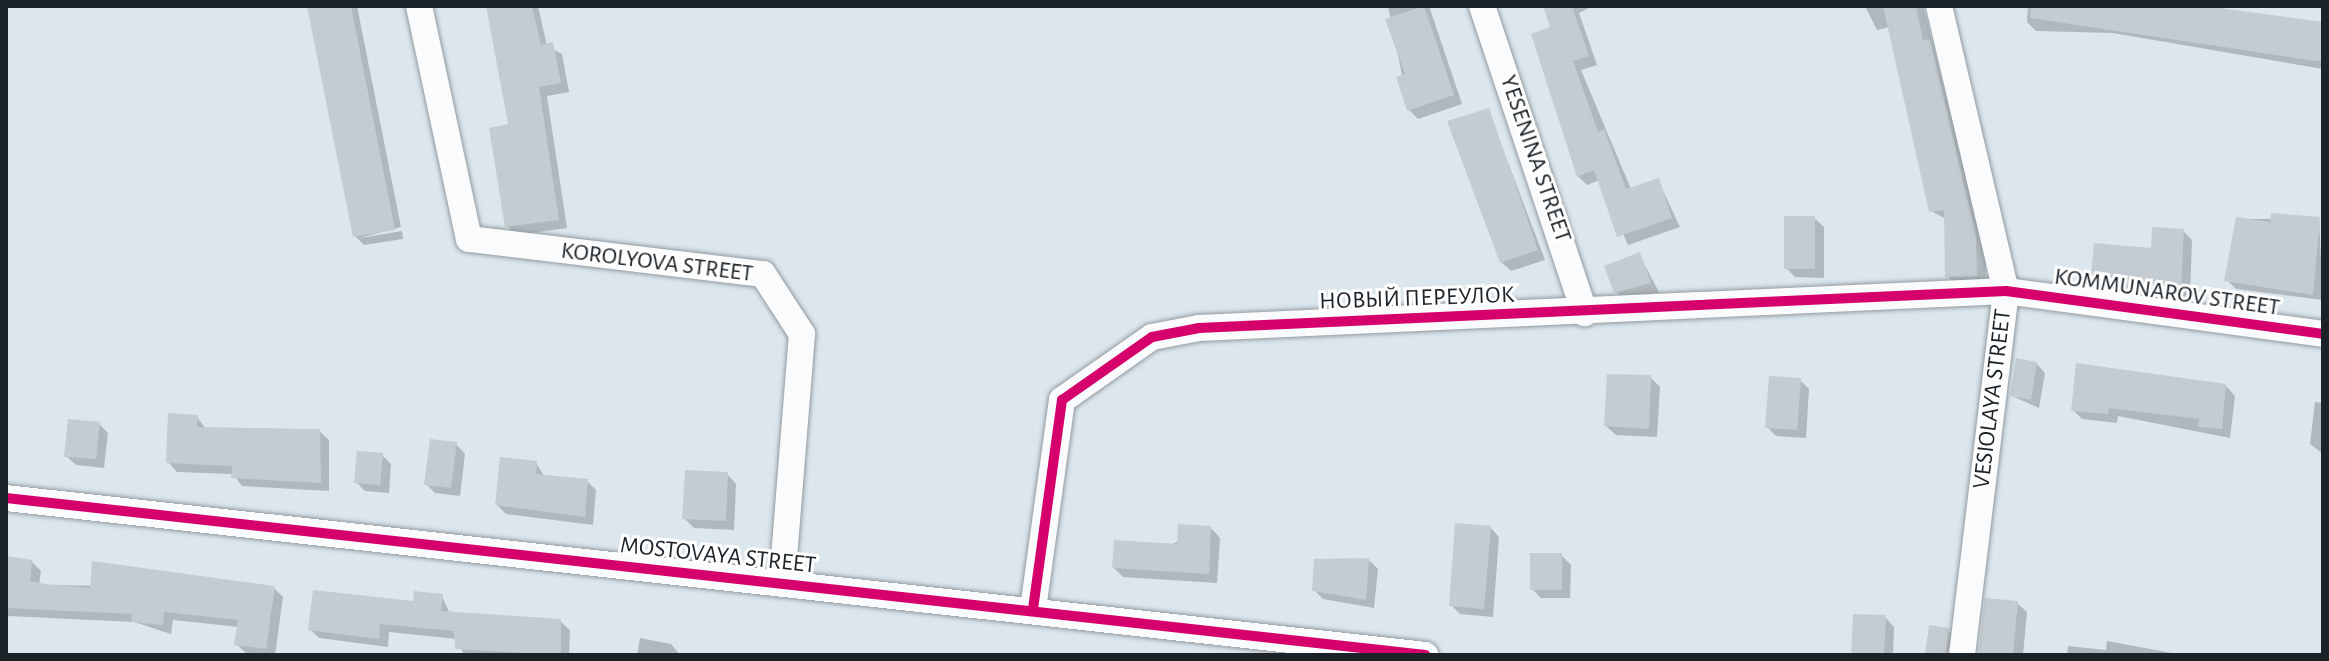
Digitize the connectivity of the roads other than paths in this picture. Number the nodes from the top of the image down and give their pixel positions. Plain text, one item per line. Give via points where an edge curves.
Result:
1 (419, 6) edge
2 (1482, 6) edge
3 (1939, 6) edge
4 (2006, 291) junction
5 (1585, 313) junction
6 (2323, 334) edge
7 (6, 498) edge
8 (782, 584) junction
9 (1033, 609) junction
10 (1425, 655) edge
11 (1962, 655) edge

1 - 8 street, KOROLYOVA STREET via 469,239 763,274 802,334
2 - 5 street, YESENINA STREET
3 - 4 street, VESIOLAYA STREET
4 - 5 street, НОВЫЙ ПЕРЕУЛОК
4 - 6 street, KOMMUNAROV STREET
4 - 11 street, VESIOLAYA STREET
5 - 9 street, НОВЫЙ ПЕРЕУЛОК via 1199,328 1152,337 1062,400
7 - 8 street, MOSTOVAYA STREET
8 - 9 street, MOSTOVAYA STREET
9 - 10 street, MOSTOVAYA STREET

